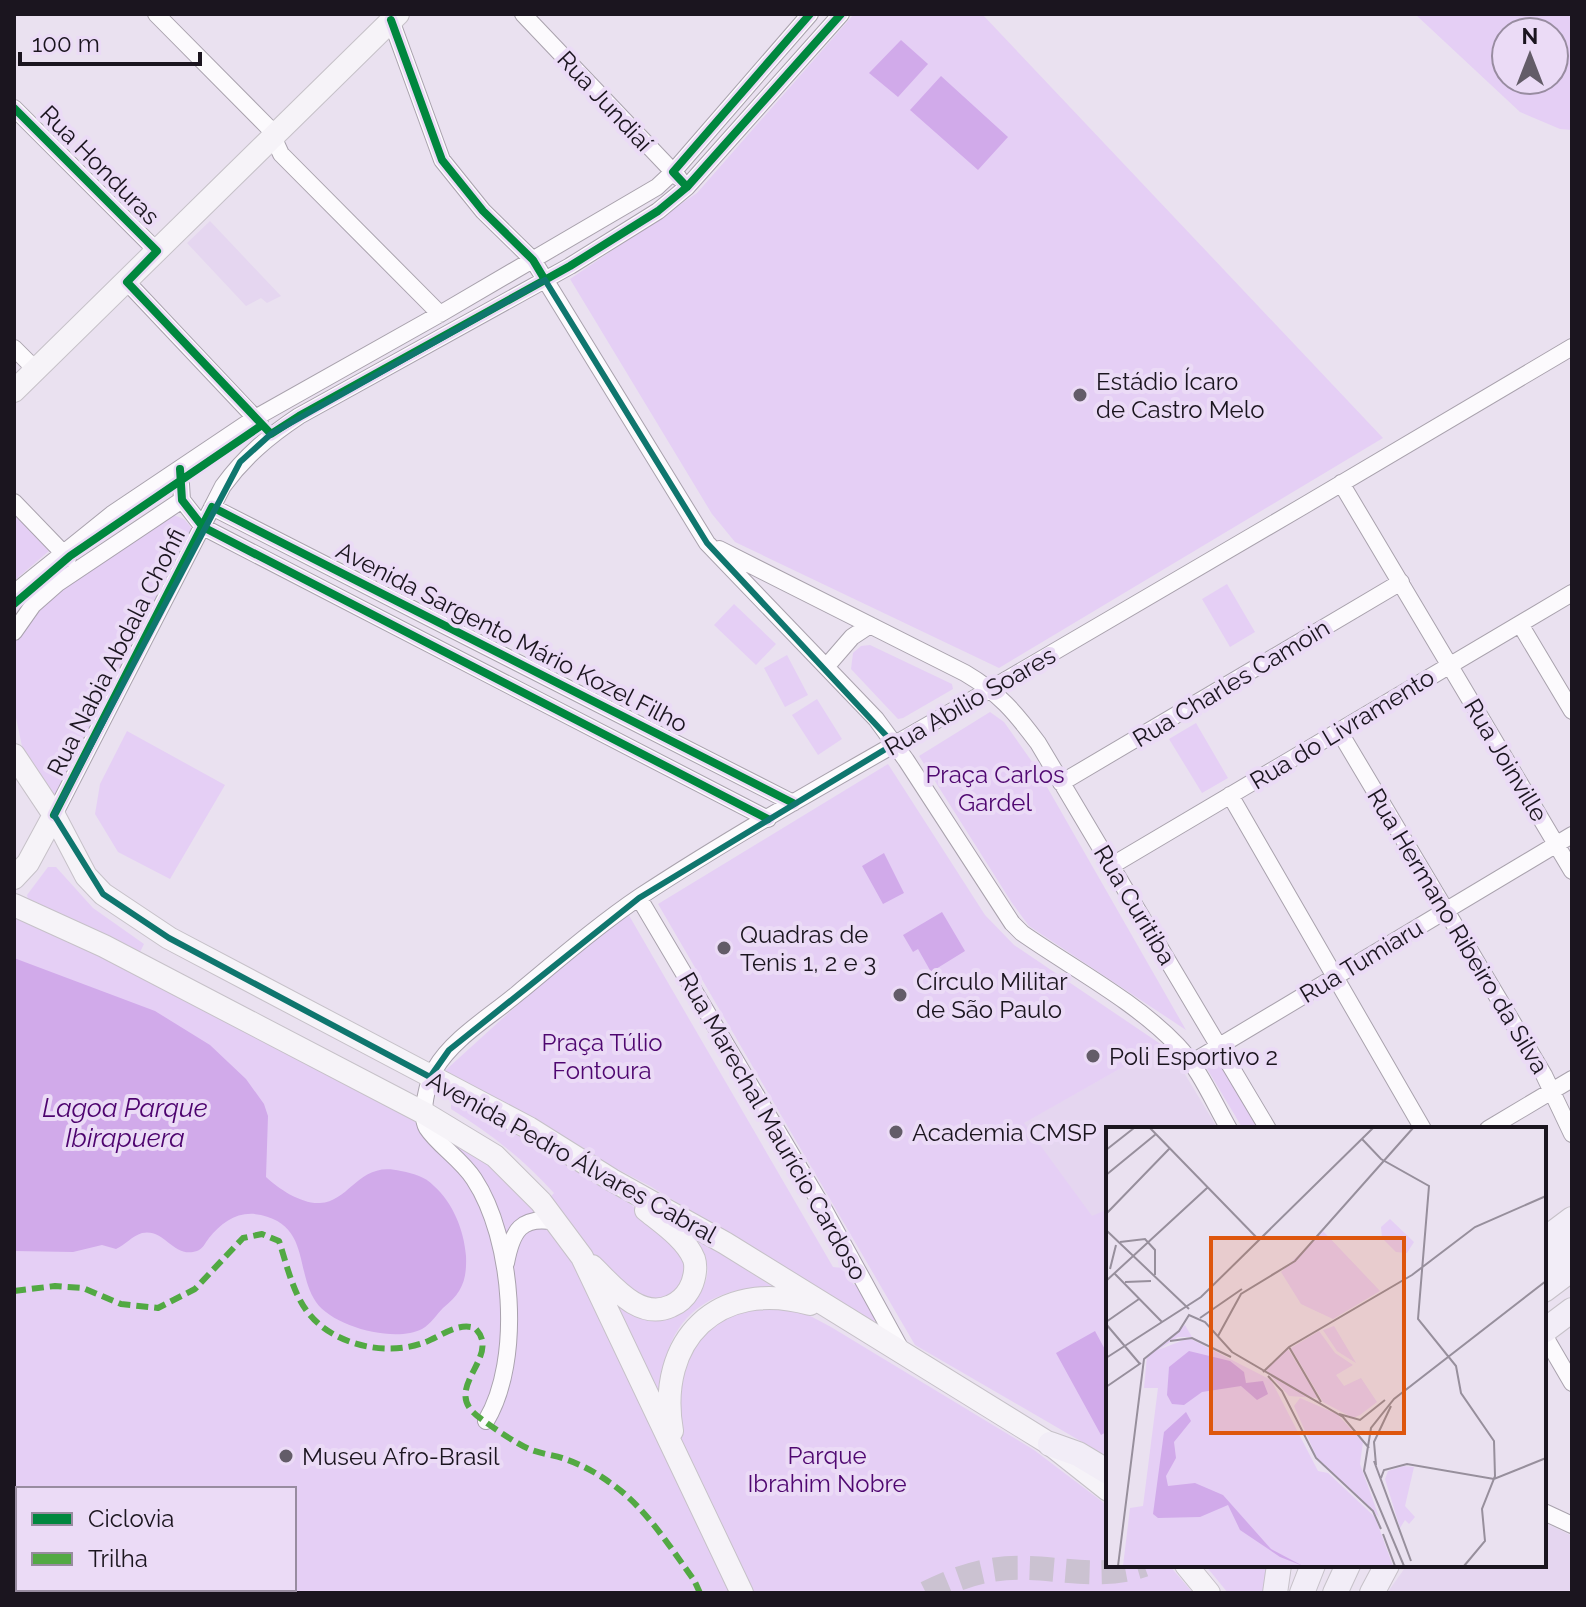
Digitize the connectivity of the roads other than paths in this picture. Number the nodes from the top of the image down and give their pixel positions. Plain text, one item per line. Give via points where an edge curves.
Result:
1 (156, 14) edge
2 (523, 14) edge
3 (810, 14) edge
4 (841, 14) edge
5 (392, 16) edge
6 (14, 108) edge
7 (273, 138) junction
8 (673, 172) junction
9 (687, 187) junction
10 (157, 251) junction
11 (533, 260) junction
12 (545, 280) junction
13 (127, 282) junction
14 (440, 314) junction
15 (1572, 347) edge
16 (14, 348) edge
17 (36, 370) junction
18 (319, 380) junction
19 (14, 391) edge
20 (329, 400) junction
21 (255, 418) junction
22 (271, 434) junction
23 (180, 469) junction
24 (1341, 483) junction
25 (182, 500) junction
26 (14, 502) edge
27 (212, 507) junction
28 (203, 527) junction
29 (707, 543) junction
30 (62, 552) junction
31 (77, 570) junction
32 (1401, 582) junction
33 (14, 593) edge
34 (1572, 593) edge
35 (1520, 624) junction
36 (870, 625) junction
37 (14, 632) edge
38 (505, 656) junction
39 (1450, 665) junction
40 (826, 667) junction
41 (492, 676) junction
42 (992, 689) junction
43 (1572, 711) edge
44 (1339, 731) junction
45 (894, 744) junction
46 (15, 752) edge
47 (1061, 783) junction
48 (1230, 795) junction
49 (793, 803) junction
50 (54, 815) junction
51 (768, 819) junction
52 (1572, 835) edge
53 (1556, 845) junction
54 (1111, 866) junction
55 (1572, 871) edge
56 (14, 878) edge
57 (639, 898) junction
58 (14, 905) edge
59 (1446, 911) junction
60 (1335, 977) junction
61 (1218, 1046) junction
62 (1191, 1063) junction
63 (430, 1077) junction
64 (1572, 1079) edge
65 (1551, 1091) junction
66 (424, 1113) junction
67 (1228, 1127) edge
68 (1267, 1127) edge
69 (1422, 1127) edge
70 (1491, 1127) edge
71 (1572, 1134) edge
72 (612, 1180) junction
73 (1572, 1219) edge
74 (556, 1222) junction
75 (1546, 1238) edge
76 (1572, 1241) edge
77 (582, 1257) junction
78 (1546, 1260) edge
79 (505, 1268) junction
80 (1572, 1269) edge
81 (1546, 1288) edge
82 (830, 1310) junction
83 (1572, 1310) edge
84 (1546, 1331) edge
85 (1546, 1337) edge
86 (904, 1356) junction
87 (1572, 1383) edge
88 (486, 1421) dead end
89 (1050, 1444) junction
90 (676, 1454) junction
91 (1106, 1471) edge
92 (1106, 1488) edge
93 (1546, 1513) edge
94 (1572, 1525) edge
95 (1188, 1567) edge
96 (1279, 1567) edge
97 (1312, 1567) edge
98 (1347, 1567) edge
99 (1386, 1567) edge
100 (742, 1593) edge
101 (1209, 1593) edge
102 (1275, 1593) edge
103 (1302, 1593) edge
104 (1335, 1593) edge
105 (1372, 1593) edge

1 - 7 street
2 - 8 street, Rua Jundiaí
3 - 8 street
4 - 9 street, Rua Nabia Abdala Chohfi
5 - 7 main road
5 - 11 street via 442,160 483,211
6 - 10 street, Rua Honduras
7 - 10 main road
7 - 14 street via 281,154
8 - 9 street, Rua Jundiaí
8 - 11 street via 657,187
9 - 12 street, Rua Nabia Abdala Chohfi via 658,211
10 - 13 main road
11 - 12 street
11 - 14 street
12 - 20 street, Rua Nabia Abdala Chohfi
12 - 29 street
13 - 17 main road
13 - 21 street
14 - 18 street
15 - 24 street, Rua Abílio Soares
16 - 17 street
17 - 19 main road
18 - 20 street
18 - 21 street
20 - 22 street, Rua Nabia Abdala Chohfi
21 - 22 street
21 - 23 street
22 - 27 street, Rua Nabia Abdala Chohfi via 240,462
23 - 25 street
23 - 30 street
24 - 32 street, Rua Joinville
24 - 42 street, Rua Abílio Soares
25 - 28 street
25 - 31 street
26 - 30 street
27 - 28 street, Rua Nabia Abdala Chohfi
27 - 38 street, Avenida Sargento Mário Kozel Filho
28 - 41 street, Avenida Sargento Mário Kozel Filho
28 - 50 street, Rua Nabia Abdala Chohfi
29 - 36 street, Rua Curitiba
29 - 40 street
30 - 31 street
30 - 33 street
31 - 37 street via 33,605
32 - 39 street, Rua Joinville
32 - 47 street, Rua Charles Camoin
34 - 35 street, Rua do Livramento
35 - 39 street, Rua do Livramento
35 - 43 street
36 - 40 street
36 - 42 street, Rua Curitiba
38 - 41 street, Avenida Sargento Mário Kozel Filho
38 - 49 street, Avenida Sargento Mário Kozel Filho
39 - 44 street, Rua do Livramento
39 - 53 street, Rua Joinville
40 - 45 street
41 - 51 street, Avenida Sargento Mário Kozel Filho
42 - 45 street, Rua Abílio Soares
42 - 47 street, Rua Curitiba via 1038,743
44 - 48 street, Rua do Livramento
44 - 59 street, Rua Hermano Ribeiro da Silva
45 - 49 street, Rua Abílio Soares
45 - 62 street via 1012,923 1136,1010
46 - 50 main road, Avenida Pedro Álvares Cabral
47 - 54 street, Rua Curitiba
48 - 54 street, Rua do Livramento
48 - 60 street
49 - 51 street, Rua Abílio Soares
50 - 56 main road, Rua Nabia Abdala Chohfi
50 - 63 main road, Avenida Pedro Álvares Cabral via 72,854 103,894 169,938
51 - 57 street, Rua Abílio Soares
52 - 53 street, Rua Tumiaru
53 - 55 street, Rua Joinville
53 - 59 street, Rua Tumiaru
54 - 61 street, Rua Curitiba
57 - 63 street, Rua Abílio Soares via 449,1050
57 - 86 street, Rua Marechal Maurício Cardoso via 825,1211
58 - 66 main road, Avenida Pedro Álvares Cabral via 104,946
59 - 60 street, Rua Tumiaru
59 - 65 street, Rua Hermano Ribeiro da Silva
60 - 61 street, Rua Tumiaru
60 - 69 street
61 - 62 street, Rua Tumiaru
61 - 68 street, Rua Curitiba
62 - 67 street
63 - 66 street, Rua Abílio Soares
63 - 72 main road, Avenida Pedro Álvares Cabral via 529,1128
64 - 65 street
65 - 70 street
65 - 71 street, Rua Hermano Ribeiro da Silva
66 - 74 main road, Avenida Pedro Álvares Cabral via 495,1156
66 - 79 street via 427,1128 477,1184
72 - 77 main road via 687,1248 694,1259 693,1282 676,1304 651,1309 636,1305
72 - 82 main road, Avenida Pedro Álvares Cabral
73 - 75 highway
74 - 77 main road, Avenida Pedro Álvares Cabral
74 - 79 street via 542,1219 522,1226
76 - 78 highway
77 - 90 main road, Avenida Pedro Álvares Cabral
79 - 88 street via 508,1355 496,1405
80 - 81 highway
82 - 86 main road, Avenida Pedro Álvares Cabral
82 - 90 main road via 796,1300 756,1299 735,1302 700,1322 686,1339 671,1376 669,1416
83 - 84 highway
85 - 87 street
86 - 89 main road, Avenida Pedro Álvares Cabral
89 - 91 highway
89 - 92 main road, Avenida Pedro Álvares Cabral
90 - 100 main road, Avenida Pedro Álvares Cabral
93 - 94 street
95 - 101 main road
96 - 102 highway
97 - 103 highway
98 - 104 highway
99 - 105 highway

